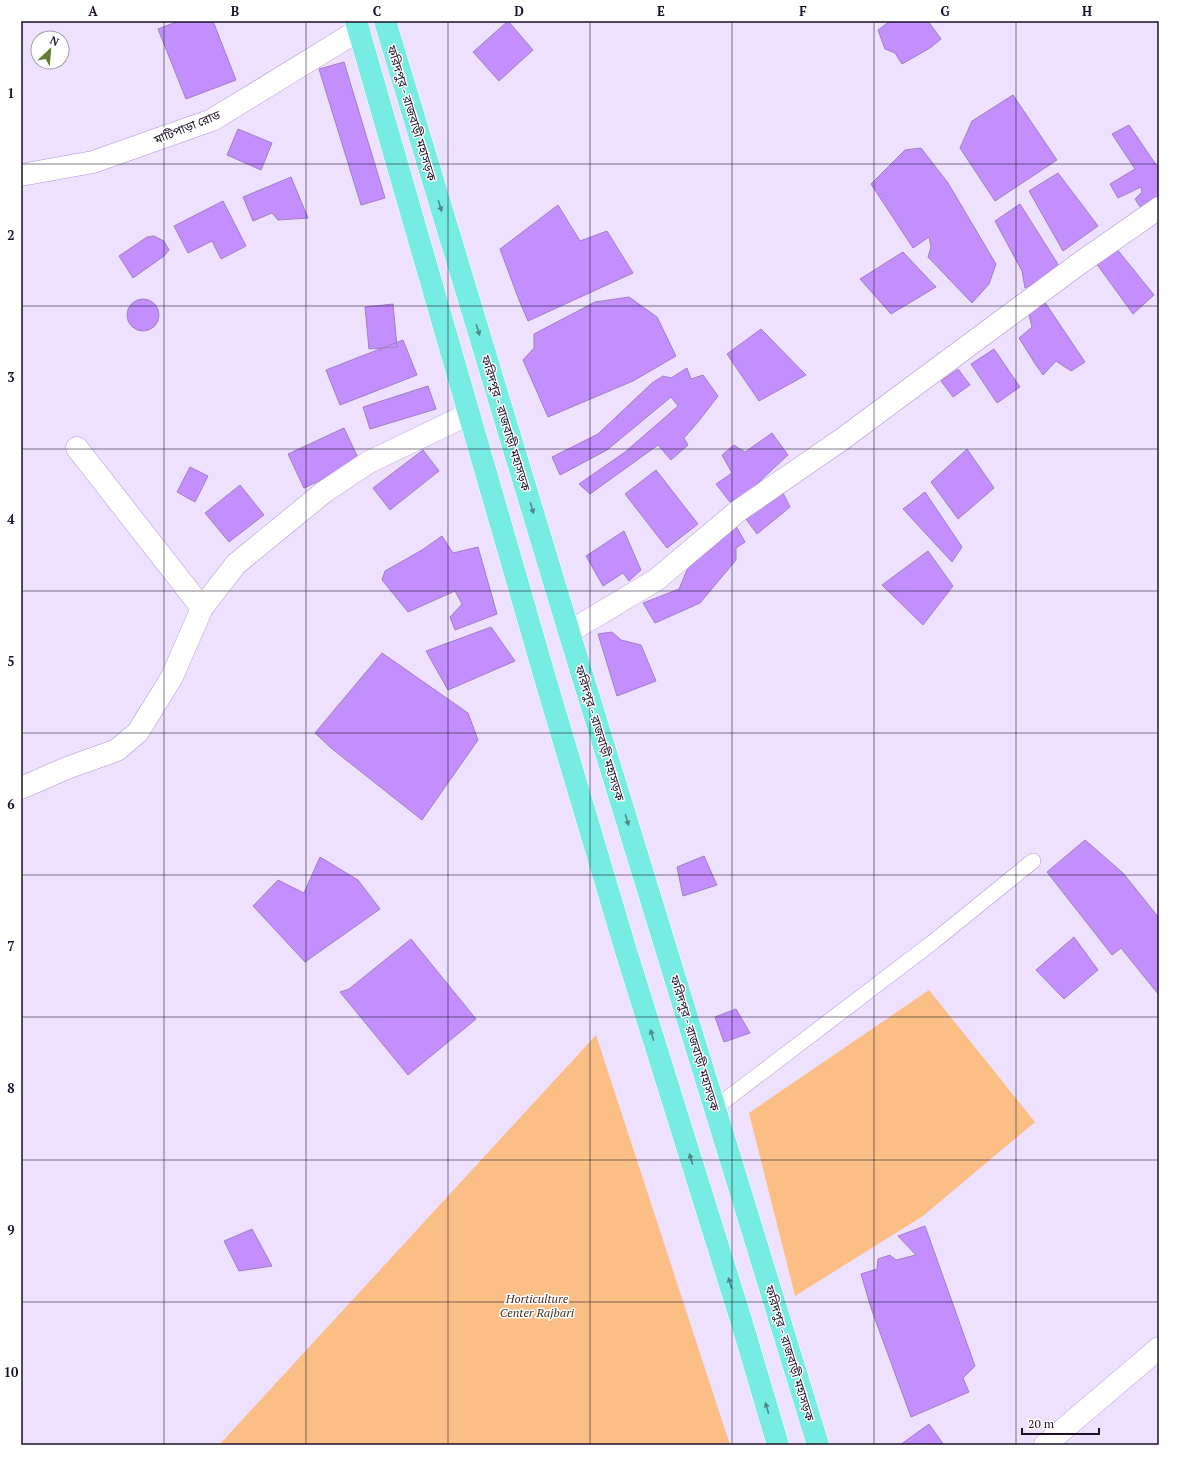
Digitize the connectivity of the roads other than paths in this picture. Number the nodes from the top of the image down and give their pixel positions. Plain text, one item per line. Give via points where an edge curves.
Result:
1 (385, 21) edge
2 (358, 26) edge
3 (21, 175) edge
4 (1159, 208) edge
5 (469, 414) junction
6 (77, 448) dead end
7 (202, 608) junction
8 (569, 632) junction
9 (21, 788) edge
10 (1033, 861) dead end
11 (715, 1108) junction
12 (1159, 1348) edge
13 (778, 1445) edge
14 (818, 1445) edge
15 (1045, 1445) edge

1 -> 8 main road, ফরিদপুর - রাজবাড়ী মহাসড়ক
2 - 3 street, মাটিপাড়া রোড via 212,120 93,162
2 - 5 main road
4 - 8 street via 841,440 738,511 656,580
5 - 7 street via 369,462 324,492 236,564
13 -> 5 main road via 615,913
6 - 7 street
7 - 9 street via 172,677 138,732 117,750
8 -> 11 main road, ফরিদপুর - রাজবাড়ী মহাসড়ক
10 - 11 lane via 933,942
11 - 14 main road, ফরিদপুর - রাজবাড়ী মহাসড়ক
12 - 15 street

